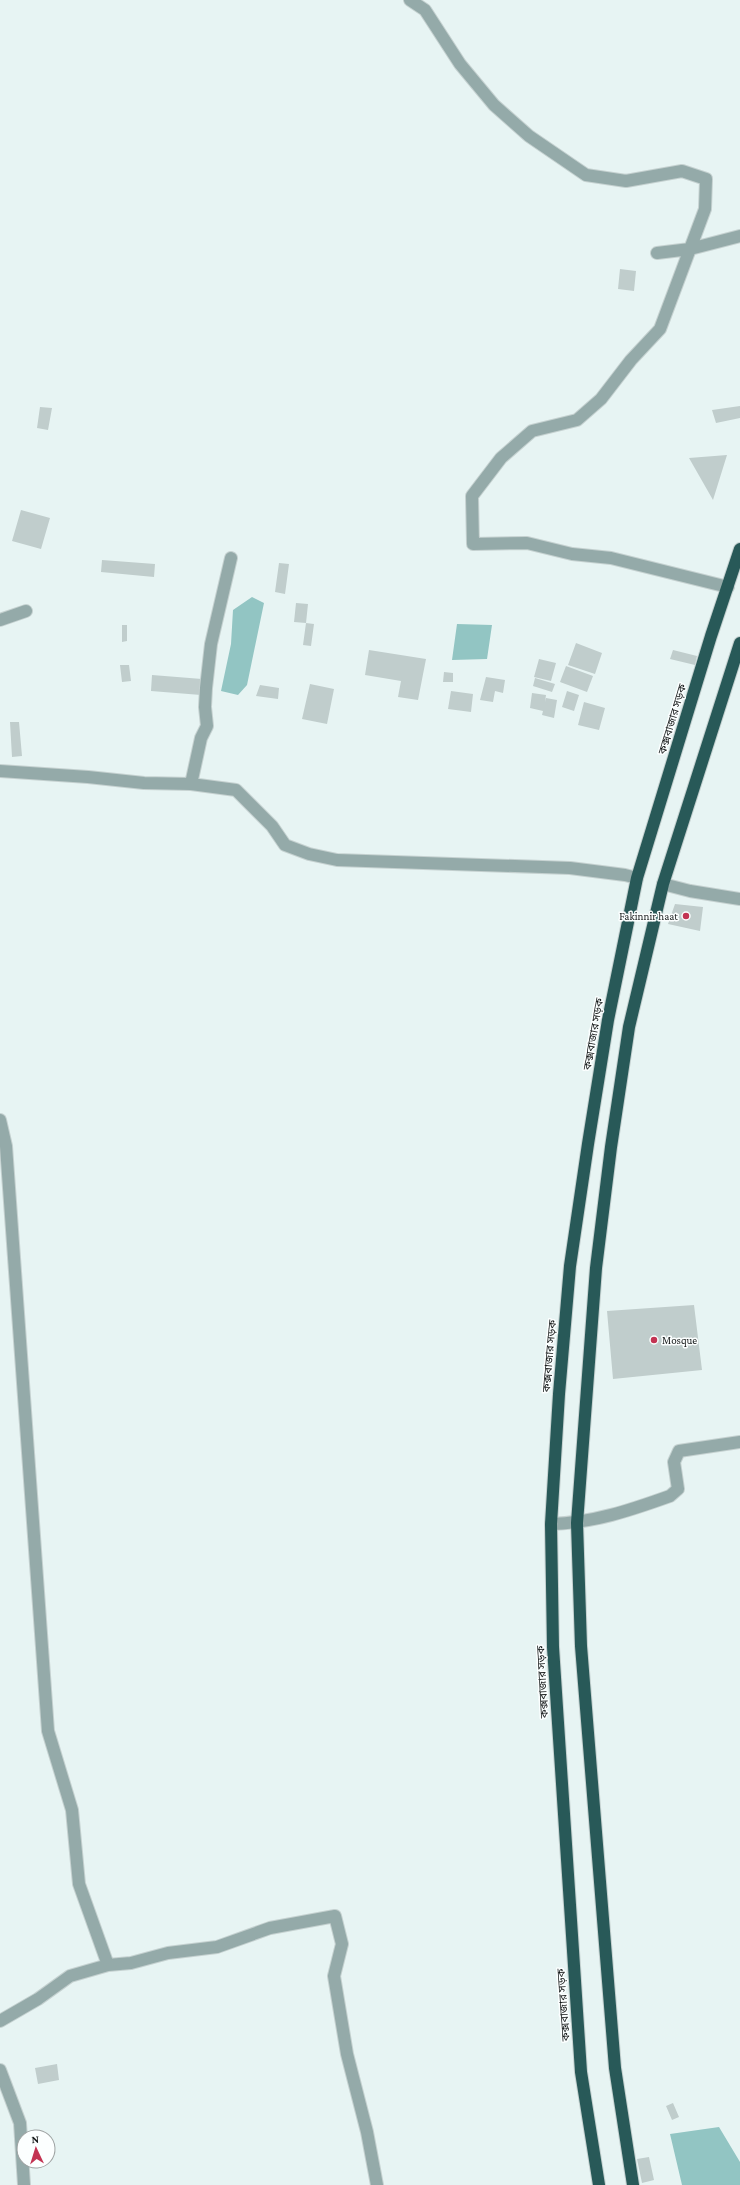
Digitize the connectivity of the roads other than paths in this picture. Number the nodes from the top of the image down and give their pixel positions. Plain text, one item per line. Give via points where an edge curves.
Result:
1 (410, 0) edge
2 (740, 236) edge
3 (690, 249) junction
4 (657, 253) dead end
5 (740, 549) edge
6 (231, 558) dead end
7 (728, 587) junction
8 (26, 611) dead end
9 (0, 620) edge
10 (740, 643) edge
11 (0, 771) edge
12 (190, 784) junction
13 (637, 878) junction
14 (663, 884) junction
15 (740, 899) edge
16 (0, 1120) edge
17 (740, 1442) edge
18 (577, 1523) junction
19 (551, 1524) junction
20 (108, 1966) junction
21 (0, 2021) edge
22 (0, 2070) edge
23 (24, 2185) edge
24 (377, 2185) edge
25 (599, 2185) edge
26 (633, 2185) edge

1 - 3 street via 425,10 460,64 494,105 529,136 586,174 626,181 682,171 706,179 705,209
2 - 3 street
3 - 4 street
3 - 7 street via 660,329 601,399 576,420 532,431 501,458 472,496 472,538 473,544 527,543 572,554 611,558
5 - 7 highway, কক্সবাজার সড়ক
6 - 12 street via 211,644 205,707 207,726 201,738
7 - 13 highway, কক্সবাজার সড়ক
8 - 9 street
10 - 14 highway
11 - 12 street via 144,783
12 - 13 street via 236,790 272,826 285,845 337,860 570,868
13 - 19 highway, কক্সবাজার সড়ক via 608,1020 570,1266
14 - 15 street
14 - 18 highway via 629,1027 611,1147 596,1268
16 - 20 street via 6,1146 48,1731 72,1810 80,1884
17 - 18 street via 679,1451 674,1462 678,1489 670,1496
18 - 19 street
18 - 26 highway via 581,1646 615,2068
19 - 25 highway, কক্সবাজার সড়ক via 553,1647 581,2072
20 - 21 street via 70,1976 38,1999
20 - 24 street via 217,1947 270,1928 335,1916 342,1944 334,1976 347,2054 367,2132
22 - 23 street via 20,2124

